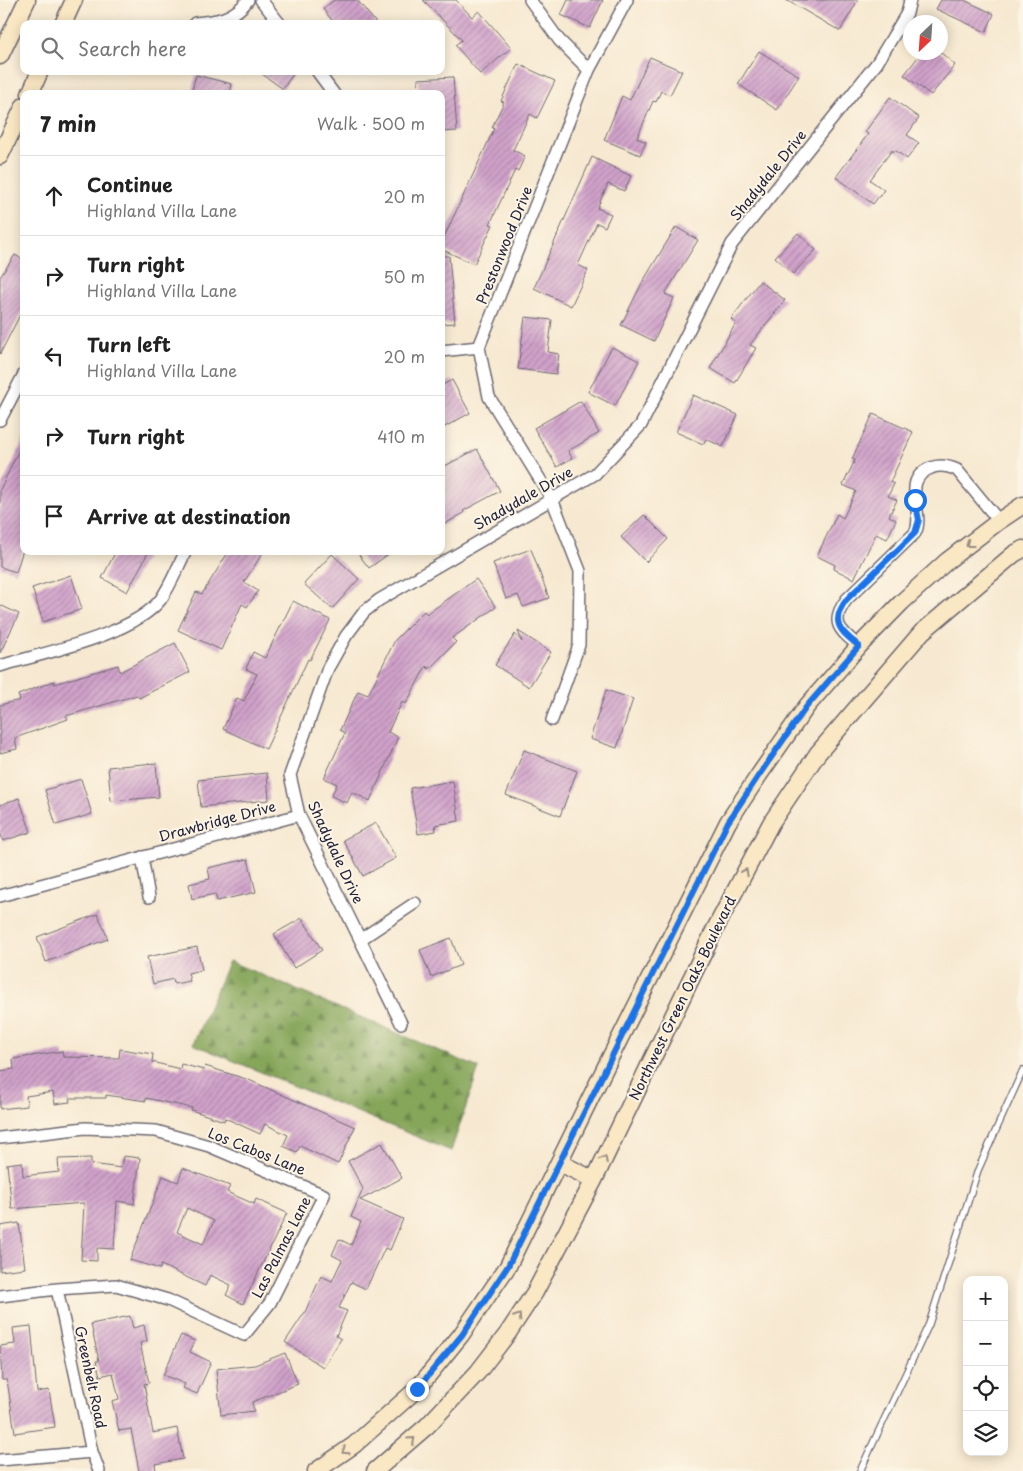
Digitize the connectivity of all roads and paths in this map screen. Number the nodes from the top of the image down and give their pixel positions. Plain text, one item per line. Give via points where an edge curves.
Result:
1 (27, 0) edge
2 (74, 0) edge
3 (248, 0) edge
4 (261, 0) edge
5 (530, 0) edge
6 (627, 0) edge
7 (910, 0) edge
8 (65, 20) edge
9 (221, 20) edge
10 (277, 20) edge
11 (0, 56) edge
12 (590, 70) junction
13 (38, 75) edge
14 (319, 75) edge
15 (32, 90) edge
16 (331, 90) edge
17 (20, 114) edge
18 (0, 156) edge
19 (479, 347) junction
20 (445, 351) edge
21 (20, 382) edge
22 (0, 420) edge
23 (552, 499) junction
24 (1023, 505) edge
25 (1000, 521) junction
26 (1023, 549) edge
27 (184, 555) edge
28 (859, 646) junction
29 (0, 666) edge
30 (552, 720) dead end
31 (299, 814) junction
32 (142, 857) junction
33 (0, 896) edge
34 (149, 897) dead end
35 (415, 904) dead end
36 (361, 940) junction
37 (401, 1023) dead end
38 (1023, 1070) edge
39 (0, 1138) edge
40 (560, 1163) junction
41 (594, 1180) junction
42 (324, 1195) joint
43 (57, 1289) junction
44 (0, 1296) edge
45 (92, 1452) junction
46 (0, 1460) edge
47 (99, 1471) edge
48 (316, 1471) edge
49 (375, 1471) edge
50 (860, 1471) edge

1 - 11 main road
2 - 8 main road
3 - 9 street via 232,15
4 - 10 street
5 - 12 street via 559,40
6 - 12 street, Prestonwood Drive
7 - 23 street, Shadydale Drive via 907,12 877,63 732,244 641,425 596,474
12 - 19 street, Prestonwood Drive
13 - 15 main road
14 - 16 street
17 - 18 main road
19 - 20 street
19 - 23 street via 489,397
21 - 22 street
23 - 30 street via 580,571 579,645
23 - 31 street, Shadydale Drive via 378,600 364,612 328,668 290,775
24 - 25 main road
25 -> 28 main road via 947,562
25 - 28 street via 959,472 937,466 922,472 914,489 918,529 842,605 838,618 841,631
41 -> 26 main road, Northwest Green Oaks Boulevard via 719,920 771,823 818,753 922,632
27 - 29 street via 161,599 147,612 112,633
28 - 40 main road via 807,706 728,822
31 - 32 street, Drawbridge Drive
31 - 36 street, Shadydale Drive
32 - 33 street, Drawbridge Drive
32 - 34 street
35 - 36 street
36 - 37 street, Shadydale Drive
38 - 50 lane via 978,1170 929,1324
39 - 42 street, Los Cabos Lane via 85,1128 156,1132 209,1146
40 - 41 main road
40 -> 48 main road via 508,1266 462,1335 417,1389 354,1445
49 -> 41 main road, Northwest Green Oaks Boulevard via 427,1426 478,1372 508,1333 535,1292
42 - 43 street, Las Palmas Lane via 270,1303 244,1335 168,1300 116,1285
43 - 44 street
43 - 45 street, Greenbelt Road
45 - 46 street
45 - 47 street, Greenbelt Road

